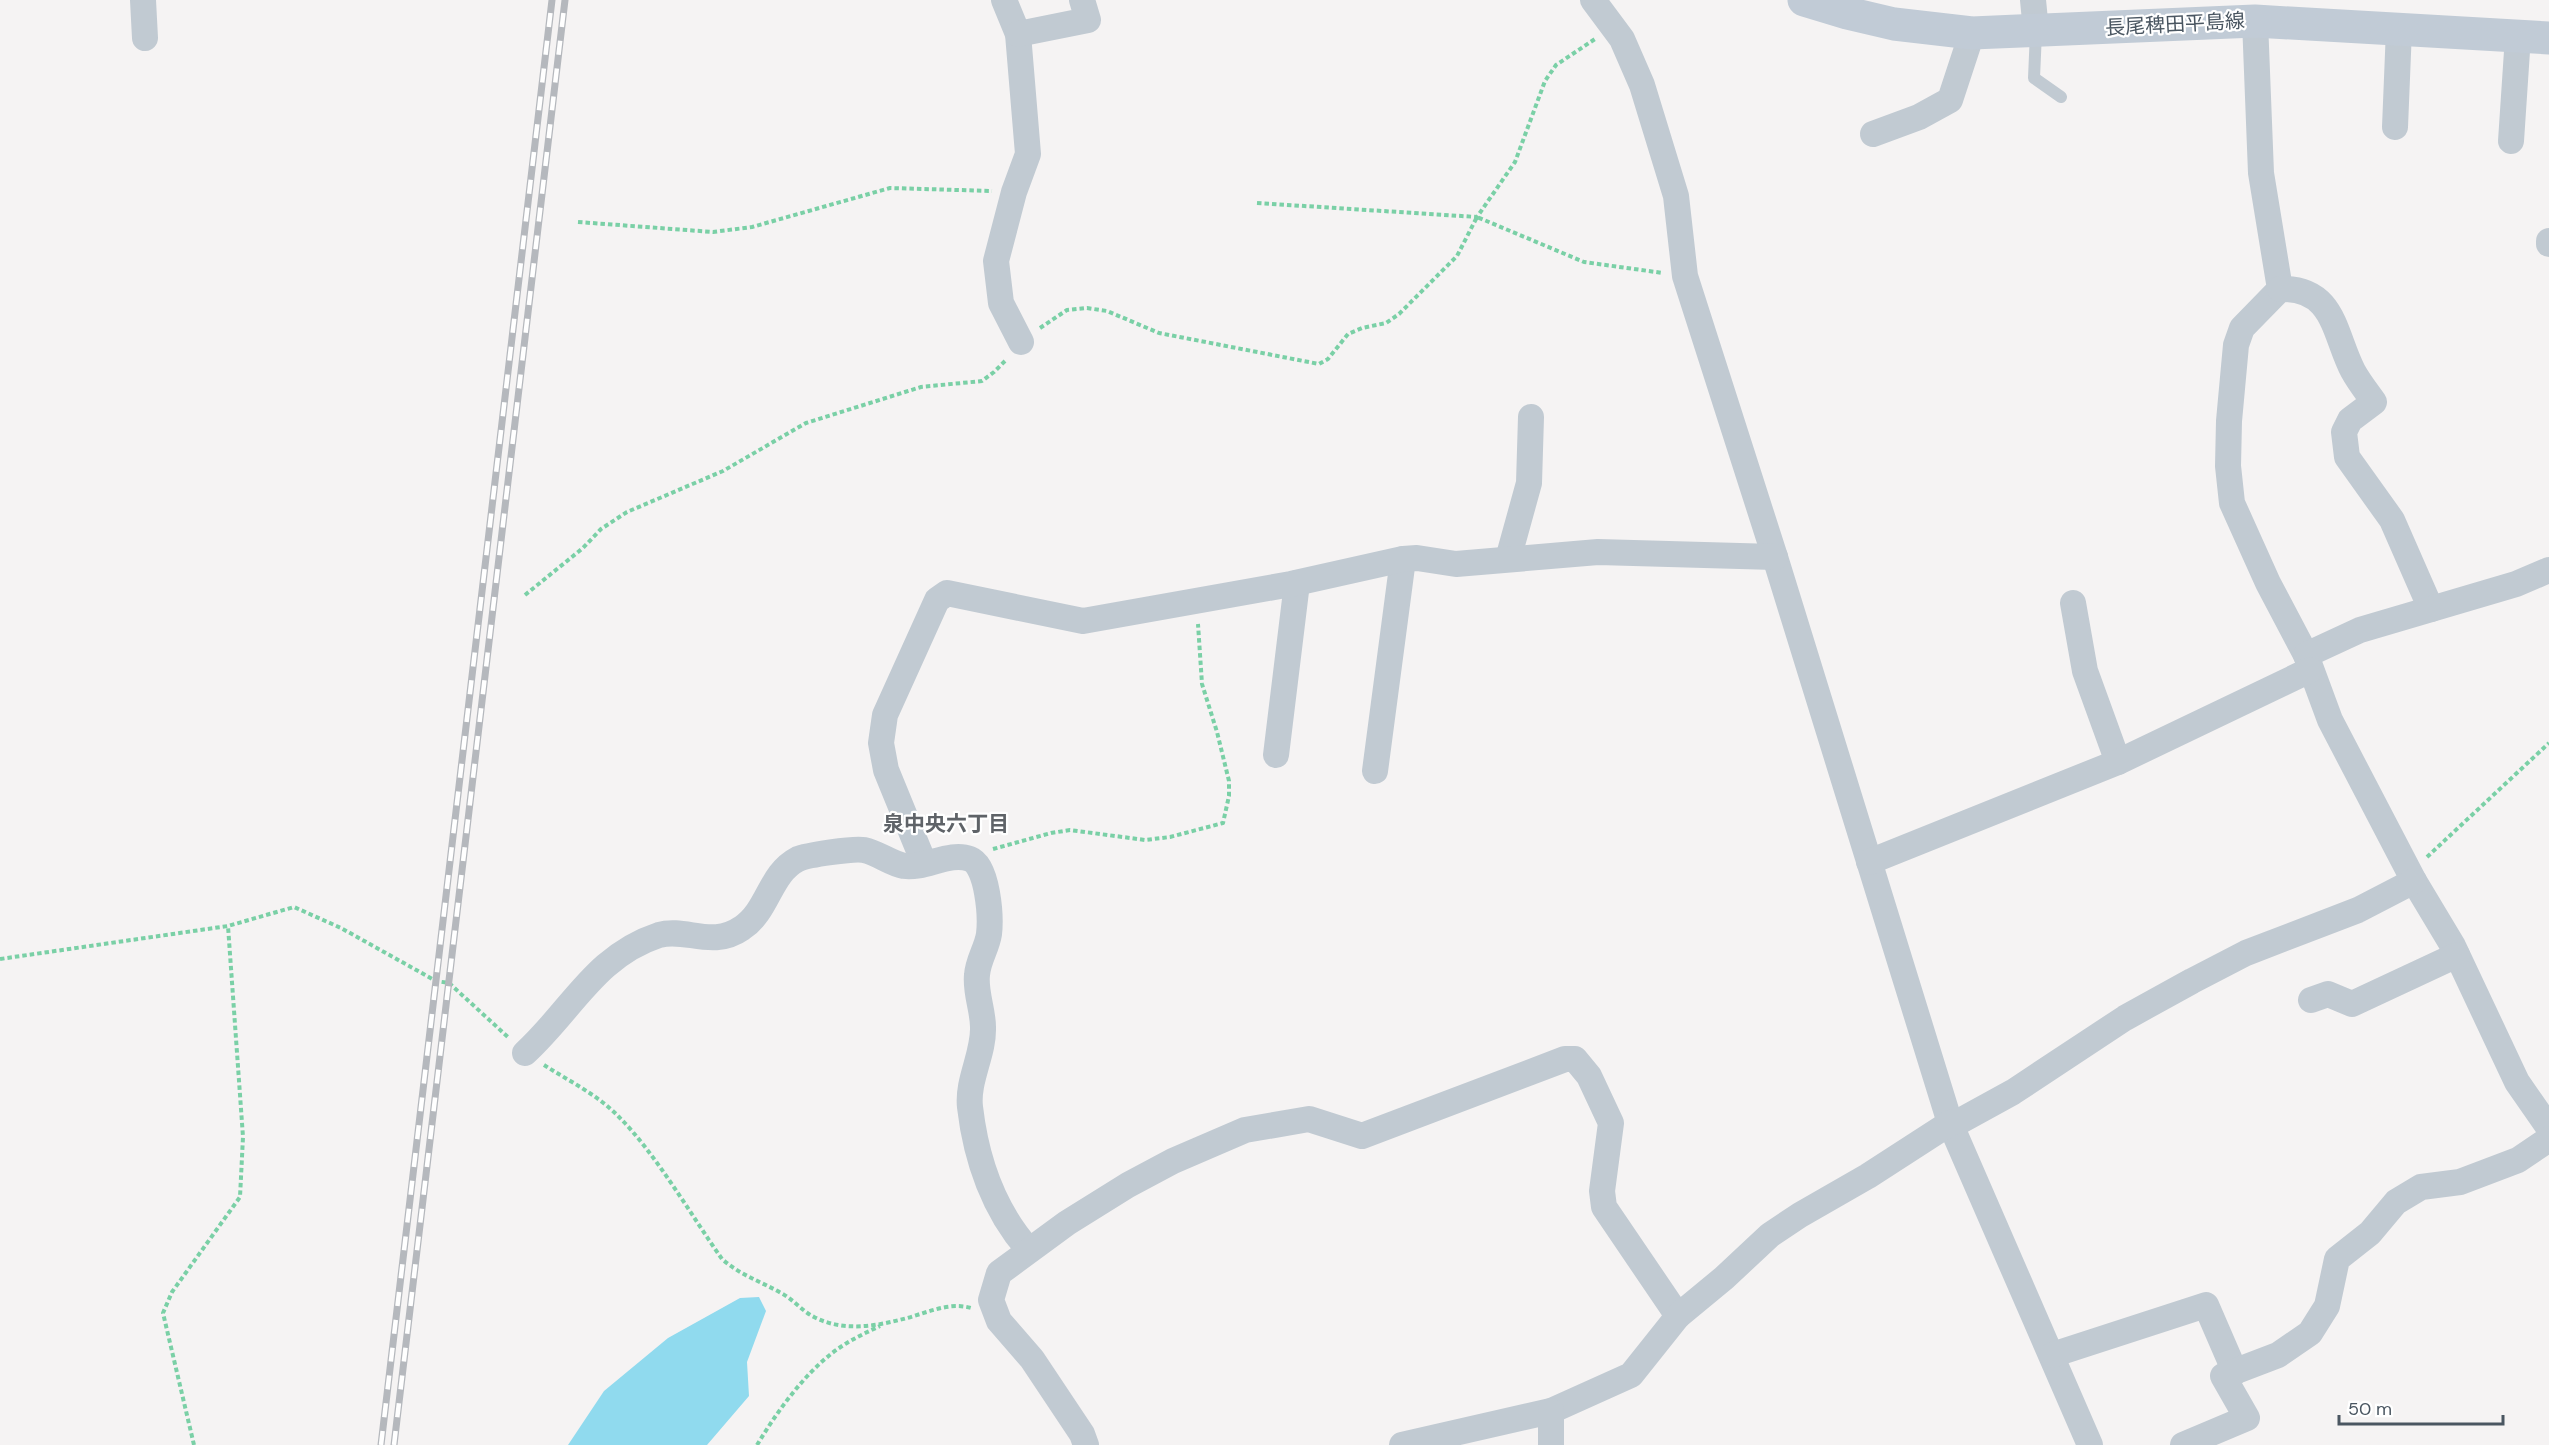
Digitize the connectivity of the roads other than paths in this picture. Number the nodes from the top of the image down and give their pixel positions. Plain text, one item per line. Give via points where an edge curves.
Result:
1 (143, 0) edge
2 (1004, 0) edge
3 (1082, 0) edge
4 (1593, 0) edge
5 (1803, 0) edge
6 (2035, 15) edge
7 (2255, 21) junction
8 (2399, 29) junction
9 (1972, 33) junction
10 (1018, 34) junction
11 (2534, 37) edge
12 (145, 38) dead end
13 (2061, 97) dead end
14 (2395, 127) dead end
15 (1874, 134) dead end
16 (2511, 141) dead end
17 (2280, 289) junction
18 (1020, 342) road end
19 (1532, 417) dead end
20 (1775, 557) junction
21 (1508, 559) junction
22 (1403, 560) junction
23 (2549, 570) edge
24 (1296, 583) junction
25 (2073, 603) dead end
26 (2431, 609) junction
27 (2308, 663) junction
28 (1276, 755) dead end
29 (2118, 762) junction
30 (1375, 771) dead end
31 (1869, 862) junction
32 (924, 864) junction
33 (2414, 881) junction
34 (2457, 955) junction
35 (2311, 1000) dead end
36 (525, 1053) road end
37 (1950, 1123) junction
38 (2549, 1128) edge
39 (2549, 1139) edge
40 (1029, 1250) junction
41 (1678, 1316) junction
42 (2052, 1355) junction
43 (2235, 1372) junction
44 (1551, 1411) junction
45 (2082, 1442) edge
46 (1086, 1445) edge
47 (1402, 1445) edge
48 (1551, 1445) edge
49 (2183, 1445) edge

1 - 12 street
2 - 10 street
3 - 10 street via 1088,20
4 - 20 street via 1622,39 1642,85 1676,196 1685,276
5 - 9 main road, 長尾稗田平島線 via 1894,24
6 - 7 main road, 長尾稗田平島線
6 - 9 main road, 長尾稗田平島線
6 - 13 lane via 2034,78
7 - 8 main road, 長尾稗田平島線
7 - 17 street via 2261,173
8 - 11 main road, 長尾稗田平島線
8 - 14 street
9 - 15 street via 1950,100
10 - 18 street via 1028,154 996,261 1001,303
11 - 16 street
17 - 26 street via 2295,288 2310,294 2327,309 2353,370 2374,402 2350,420 2344,432 2347,458 2392,520
17 - 27 street via 2242,328 2236,345 2228,466 2232,503
19 - 21 street via 1529,483
20 - 21 street via 1598,552
20 - 31 street
21 - 22 street via 1456,564 1417,558
22 - 24 street
22 - 30 street
23 - 26 street
24 - 28 street
24 - 32 street via 1083,621 954,593 937,600 885,715 882,732 885,770
25 - 29 street via 2085,671
26 - 27 street via 2360,630
27 - 29 street
27 - 33 street via 2330,720
29 - 31 street
31 - 37 street
32 - 36 street via 894,864 864,850 799,859 779,874 758,914 734,934 704,938 668,932 630,948 604,965
32 - 40 street via 959,857 971,859 982,869 990,917 989,937 976,976 983,1028 970,1105 993,1197 1015,1235
33 - 34 street
33 - 37 street via 2358,910 2246,953 2192,981 2125,1018 2013,1092
34 - 35 street via 2352,1004 2328,994
34 - 38 street via 2517,1082
37 - 41 street via 1770,1235
37 - 42 street
39 - 43 street via 2518,1160 2460,1182 2421,1187 2396,1202 2370,1233 2337,1259 2326,1306 2310,1334 2278,1355
40 - 41 street via 1137,1180 1245,1130 1309,1119 1362,1136 1565,1059 1575,1059 1589,1076 1611,1123 1602,1191 1604,1207
40 - 46 street via 999,1273 991,1300 999,1321 1032,1359
41 - 44 street via 1631,1374
42 - 43 street via 2206,1305
42 - 45 street
43 - 49 street via 2223,1376 2247,1418
44 - 47 street
44 - 48 street

